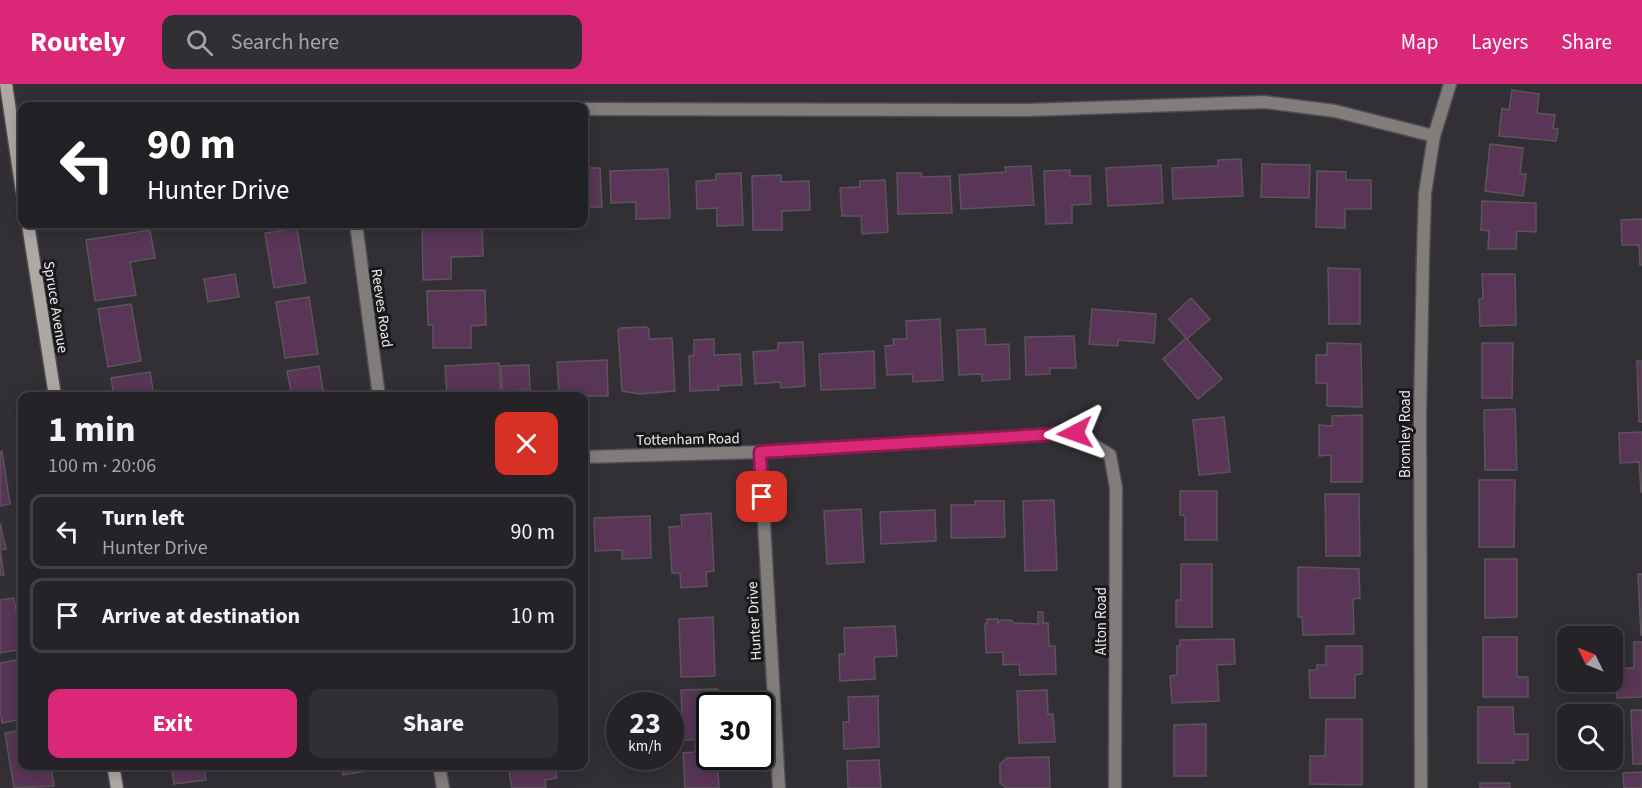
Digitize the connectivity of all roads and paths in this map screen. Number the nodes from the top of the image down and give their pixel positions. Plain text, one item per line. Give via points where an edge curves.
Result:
1 (6, 84) edge
2 (1449, 84) edge
3 (588, 110) edge
4 (17, 127) edge
5 (1434, 136) junction
6 (29, 228) edge
7 (357, 228) edge
8 (54, 392) edge
9 (378, 392) edge
10 (760, 452) junction
11 (1110, 455) joint
12 (588, 457) edge
13 (114, 770) edge
14 (440, 770) edge
15 (117, 788) edge
16 (443, 788) edge
17 (779, 788) edge
18 (1115, 788) edge
19 (1421, 788) edge

1 - 4 street
2 - 5 street, Bromley Road
3 - 5 street via 1028,110 1264,102 1335,111
5 - 19 street, Bromley Road via 1425,193 1422,267
6 - 8 street, Spruce Avenue
7 - 9 street, Reeves Road
10 - 11 street, Tottenham Road via 1075,433
10 - 12 street, Tottenham Road
10 - 17 street, Hunter Drive
11 - 18 street, Alton Road via 1116,489
13 - 15 street
14 - 16 street

